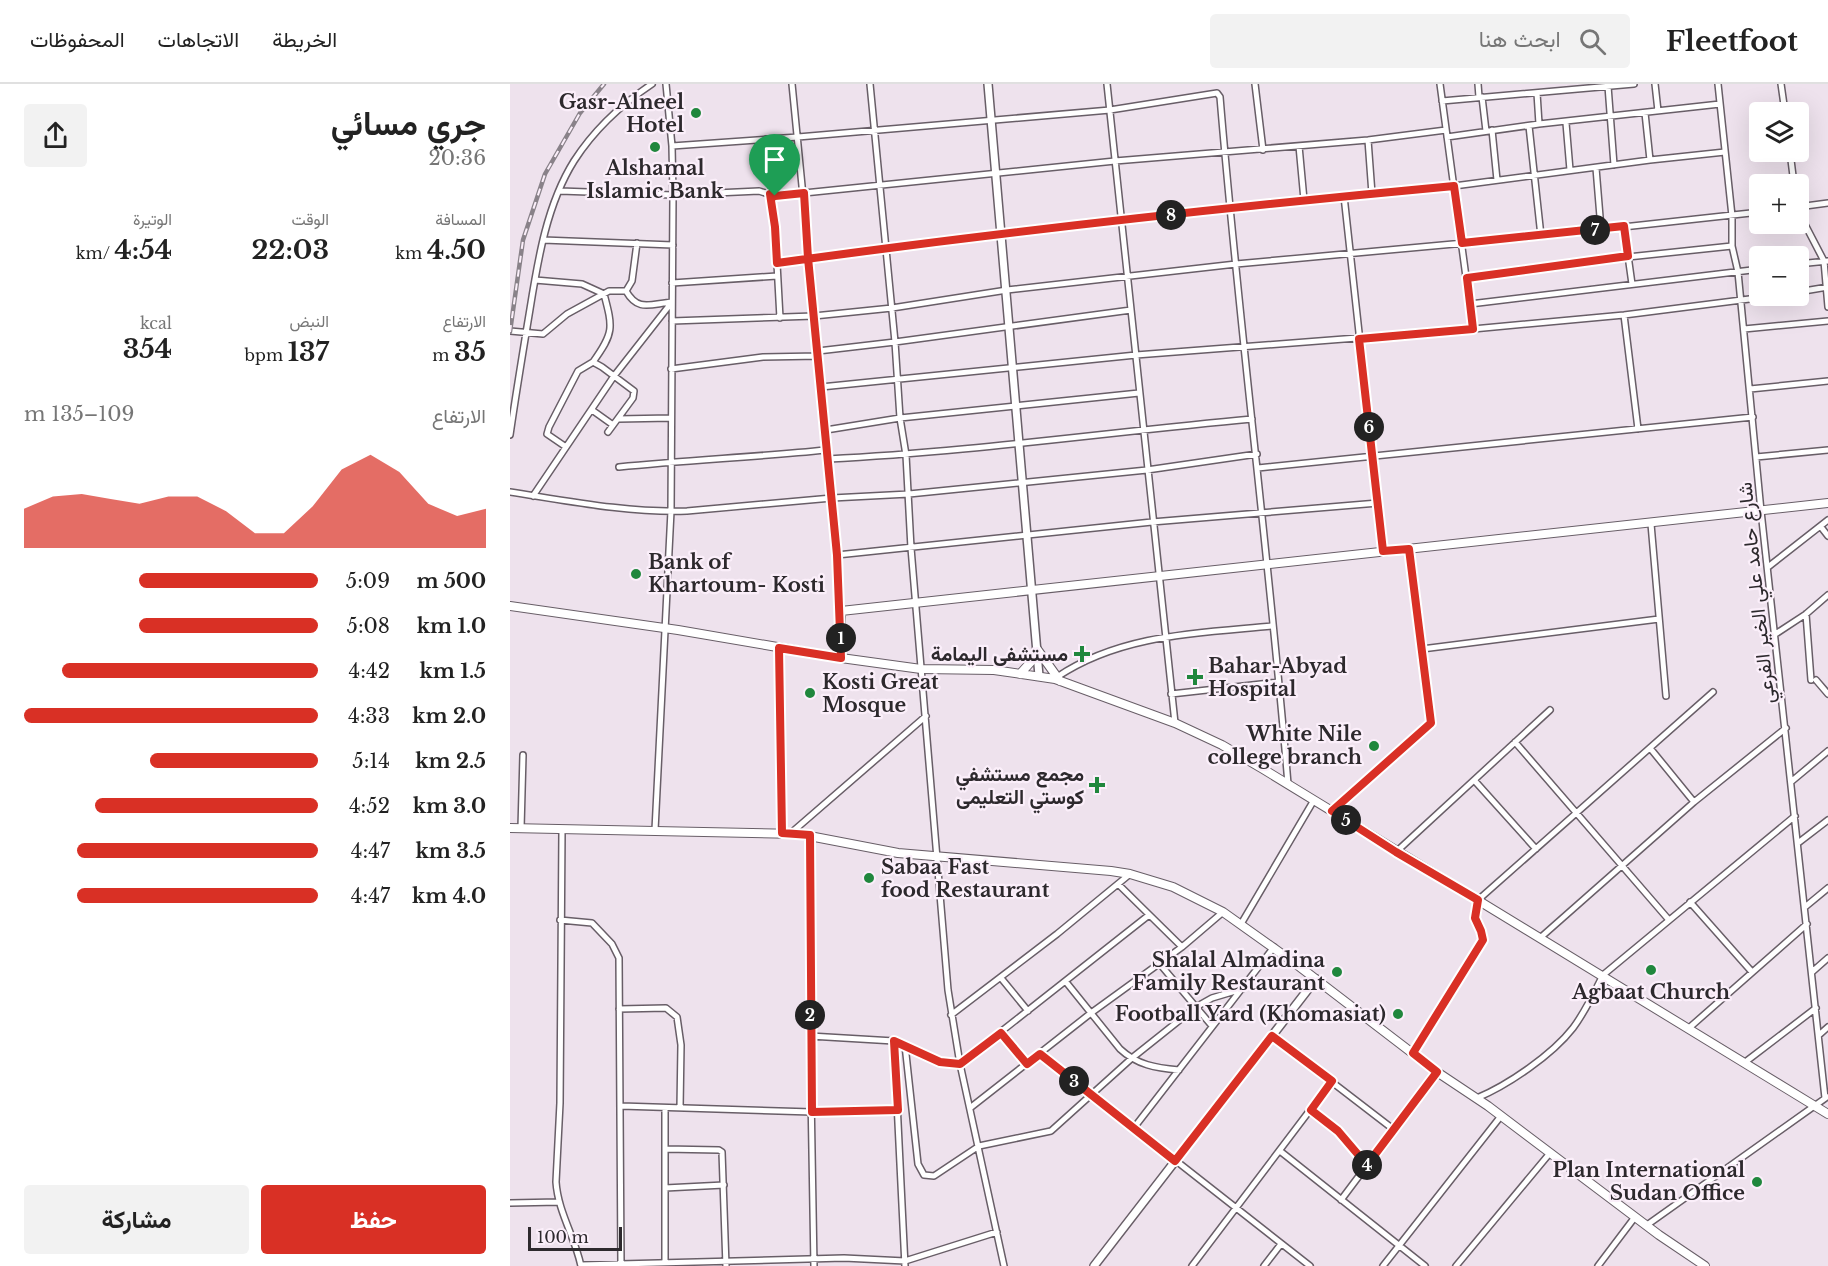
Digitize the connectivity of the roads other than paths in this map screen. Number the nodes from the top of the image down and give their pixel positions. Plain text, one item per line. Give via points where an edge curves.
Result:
1 (652, 84) edge
2 (666, 84) edge
3 (792, 84) edge
4 (870, 84) edge
5 (988, 84) edge
6 (1107, 84) edge
7 (1255, 84) edge
8 (1440, 84) edge
9 (1478, 84) edge
10 (1634, 84) edge
11 (1655, 84) edge
12 (1726, 84) edge
13 (1781, 84) edge
14 (1718, 85) edge
15 (1608, 86) edge
16 (1557, 87) edge
17 (1537, 93) junction
18 (1480, 97) junction
19 (1442, 101) junction
20 (1784, 102) edge
21 (1720, 104) junction
22 (1110, 110) junction
23 (1658, 111) junction
24 (1645, 113) junction
25 (1611, 116) junction
26 (991, 119) junction
27 (1566, 123) junction
28 (1539, 124) junction
29 (1529, 126) junction
30 (874, 129) junction
31 (1489, 131) junction
32 (1446, 133) junction
33 (798, 137) junction
34 (766, 139) junction
35 (1368, 140) junction
36 (672, 146) junction
37 (1299, 146) junction
38 (1263, 150) junction
39 (1725, 152) junction
40 (1225, 153) junction
41 (1650, 159) junction
42 (1115, 161) junction
43 (1614, 165) junction
44 (1596, 168) junction
45 (1570, 170) junction
46 (996, 173) junction
47 (1534, 175) junction
48 (1497, 180) junction
49 (879, 186) junction
50 (1454, 186) junction
51 (560, 191) junction
52 (804, 193) junction
53 (770, 194) junction
54 (1372, 194) junction
55 (673, 195) junction
56 (1344, 196) junction
57 (1304, 200) junction
58 (1828, 203) edge
59 (1809, 207) edge
60 (1231, 208) junction
61 (1749, 214) edge
62 (1732, 216) junction
63 (1122, 220) junction
64 (1624, 226) junction
65 (1809, 229) edge
66 (1600, 230) junction
67 (1001, 234) junction
68 (1541, 236) junction
69 (543, 240) junction
70 (637, 243) junction
71 (1462, 243) junction
72 (673, 245) junction
73 (1732, 246) junction
74 (886, 247) junction
75 (1349, 255) junction
76 (1628, 256) junction
77 (808, 258) junction
78 (1826, 261) edge
79 (777, 263) junction
80 (1809, 263) edge
81 (1236, 264) junction
82 (1749, 270) edge
83 (1738, 272) junction
84 (777, 276) junction
85 (1127, 277) junction
86 (1467, 278) junction
87 (535, 280) junction
88 (672, 283) junction
89 (1632, 284) junction
90 (1827, 287) edge
91 (1007, 290) junction
92 (1809, 290) edge
93 (626, 291) junction
94 (604, 294) junction
95 (1749, 299) edge
96 (1741, 300) junction
97 (672, 302) junction
98 (1470, 304) junction
99 (1828, 307) edge
100 (892, 308) junction
101 (1131, 310) junction
102 (1624, 315) junction
103 (814, 316) junction
104 (780, 318) junction
105 (672, 321) junction
106 (1828, 321) edge
107 (1010, 326) junction
108 (1473, 329) junction
109 (1744, 329) junction
110 (510, 332) edge
111 (526, 333) junction
112 (1359, 339) junction
113 (895, 342) junction
114 (1244, 348) junction
115 (818, 353) junction
116 (1136, 355) junction
117 (593, 362) junction
118 (1013, 368) junction
119 (671, 369) junction
120 (614, 376) junction
121 (898, 380) junction
122 (1828, 381) edge
123 (821, 387) junction
124 (1750, 389) junction
125 (1139, 393) junction
126 (1017, 407) junction
127 (592, 410) junction
128 (1753, 417) junction
129 (671, 418) junction
130 (900, 418) junction
131 (618, 419) junction
132 (1252, 419) junction
133 (613, 425) junction
134 (1143, 429) junction
135 (1638, 429) junction
136 (826, 430) junction
137 (608, 432) dead end
138 (510, 435) edge
139 (1020, 444) junction
140 (566, 447) junction
141 (826, 450) junction
142 (1828, 450) edge
143 (1257, 454) junction
144 (906, 455) junction
145 (1373, 457) junction
146 (1756, 457) junction
147 (828, 459) junction
148 (671, 462) junction
149 (619, 467) dead end
150 (1258, 468) junction
151 (1147, 470) junction
152 (1024, 482) junction
153 (510, 492) edge
154 (909, 494) junction
155 (533, 496) junction
156 (832, 498) junction
157 (1378, 503) junction
158 (1828, 503) edge
159 (671, 511) junction
160 (1761, 511) junction
161 (1262, 512) junction
162 (1828, 520) edge
163 (1152, 522) junction
164 (1652, 524) junction
165 (1821, 527) junction
166 (1027, 534) junction
167 (1828, 536) edge
168 (911, 548) junction
169 (1409, 549) junction
170 (1383, 551) junction
171 (837, 555) junction
172 (1268, 563) junction
173 (1768, 567) junction
174 (1158, 577) junction
175 (1032, 590) junction
176 (1828, 595) edge
177 (916, 603) junction
178 (510, 606) edge
179 (841, 611) junction
180 (1806, 614) junction
181 (1659, 619) junction
182 (1273, 626) junction
183 (665, 628) junction
184 (1774, 635) junction
185 (1164, 637) junction
186 (779, 648) junction
187 (1422, 649) junction
188 (1038, 651) junction
189 (841, 658) junction
190 (921, 669) junction
191 (1020, 674) junction
192 (1039, 676) junction
193 (1059, 679) junction
194 (1278, 682) junction
195 (1827, 690) edge
196 (1713, 692) dead end
197 (1171, 694) junction
198 (1666, 696) dead end
199 (1550, 710) dead end
200 (926, 716) junction
201 (1175, 723) junction
202 (1786, 728) junction
203 (1515, 742) junction
204 (1650, 748) junction
205 (1828, 751) edge
206 (523, 755) dead end
207 (1474, 780) junction
208 (1792, 781) junction
209 (1288, 784) junction
210 (1314, 800) junction
211 (1694, 802) junction
212 (1332, 811) junction
213 (1577, 813) junction
214 (1795, 816) junction
215 (1828, 820) edge
216 (510, 828) edge
217 (521, 828) junction
218 (562, 830) junction
219 (656, 830) junction
220 (782, 833) junction
221 (791, 833) junction
222 (810, 835) junction
223 (1798, 843) junction
224 (1536, 849) junction
225 (1396, 852) junction
226 (938, 857) junction
227 (1622, 864) junction
228 (1130, 874) junction
229 (1118, 884) junction
230 (1828, 888) edge
231 (1478, 900) junction
232 (1690, 903) junction
233 (1805, 907) junction
234 (1223, 912) junction
235 (1149, 915) junction
236 (560, 920) junction
237 (1669, 920) junction
238 (1241, 924) junction
239 (1807, 924) junction
240 (1540, 938) junction
241 (1182, 947) junction
242 (1274, 947) junction
243 (1828, 958) edge
244 (1159, 963) junction
245 (1752, 972) junction
246 (1812, 972) junction
247 (1603, 975) junction
248 (1001, 978) junction
249 (1316, 979) junction
250 (1066, 982) junction
251 (1242, 989) junction
252 (1196, 1007) junction
253 (1816, 1008) junction
254 (619, 1009) junction
255 (1028, 1011) junction
256 (1091, 1013) junction
257 (951, 1015) junction
258 (1212, 1026) junction
259 (1828, 1027) edge
260 (1689, 1028) junction
261 (1001, 1033) junction
262 (1819, 1035) junction
263 (810, 1036) junction
264 (1272, 1036) junction
265 (894, 1041) junction
266 (905, 1045) junction
267 (1413, 1053) junction
268 (1040, 1054) junction
269 (1132, 1058) junction
270 (1744, 1063) junction
271 (960, 1064) junction
272 (1027, 1064) junction
273 (1179, 1070) junction
274 (1437, 1072) junction
275 (1332, 1081) junction
276 (1090, 1094) junction
277 (1827, 1097) edge
278 (1476, 1098) junction
279 (621, 1106) junction
280 (1816, 1106) junction
281 (680, 1108) junction
282 (970, 1108) junction
283 (665, 1109) junction
284 (898, 1110) junction
285 (1311, 1110) junction
286 (812, 1112) junction
287 (1828, 1114) edge
288 (1501, 1116) junction
289 (1133, 1129) junction
290 (1394, 1129) junction
291 (979, 1146) junction
292 (665, 1149) junction
293 (1280, 1151) junction
294 (1550, 1153) junction
295 (1175, 1161) junction
296 (1367, 1165) junction
297 (724, 1185) junction
298 (665, 1188) junction
299 (1341, 1200) junction
300 (559, 1202) junction
301 (510, 1203) edge
302 (1236, 1209) junction
303 (1635, 1217) junction
304 (1647, 1225) junction
305 (997, 1232) junction
306 (1281, 1244) junction
307 (1400, 1246) junction
308 (853, 1258) junction
309 (814, 1259) junction
310 (665, 1263) junction
311 (726, 1263) edge
312 (621, 1264) junction
313 (654, 1264) edge
314 (905, 1264) edge
315 (581, 1266) edge
316 (814, 1266) edge
317 (853, 1266) edge
318 (1004, 1266) edge
319 (1094, 1266) edge
320 (1193, 1266) edge
321 (1264, 1266) edge
322 (1310, 1266) edge
323 (1383, 1266) edge
324 (1425, 1266) edge
325 (1456, 1266) edge
326 (1598, 1266) edge
327 (1705, 1266) edge

1 - 51 street via 593,136 574,161
2 - 36 street
3 - 33 street
4 - 30 street
5 - 26 street
6 - 22 street
7 - 38 street
8 - 19 street
9 - 18 street
10 - 15 street
11 - 23 street
12 - 14 street
13 - 20 street
14 - 21 street, شارع حامد علي الخير الفرعي
15 - 16 street
15 - 25 street
16 - 17 street
17 - 18 street
17 - 28 street
18 - 19 street
18 - 31 street
19 - 32 street
21 - 23 street
21 - 39 street, شارع حامد علي الخير الفرعي
22 - 26 street
22 - 40 street via 1217,93
22 - 42 street
23 - 24 street
24 - 25 street
24 - 41 street
25 - 27 street
25 - 43 street
26 - 30 street
26 - 46 street
27 - 28 street
27 - 45 street
28 - 29 street
29 - 31 street
29 - 47 street
30 - 33 street
30 - 49 street
31 - 32 street
31 - 48 street
32 - 35 street
32 - 50 street
33 - 34 street
33 - 52 street
34 - 36 street
34 - 53 street
35 - 37 street
35 - 54 street
36 - 55 street
37 - 38 street
37 - 57 street
38 - 40 street
39 - 41 street
39 - 62 street, شارع حامد علي الخير الفرعي
40 - 42 street
40 - 60 street
41 - 43 street
42 - 46 street
42 - 63 street
43 - 44 street
44 - 45 street
44 - 66 street
45 - 47 street
46 - 49 street
46 - 67 street
47 - 48 street
47 - 68 street
48 - 50 street
49 - 52 street
49 - 74 street
50 - 54 street
50 - 71 street
51 - 55 street
51 - 69 street
52 - 53 street
52 - 77 street
53 - 55 street via 755,191
53 - 79 street
54 - 56 street
55 - 72 street
56 - 57 street
56 - 75 street
57 - 60 street
58 - 59 street
60 - 63 street
60 - 81 street
61 - 62 street
62 - 64 street
62 - 73 street, شارع حامد علي الخير الفرعي
63 - 67 street
63 - 85 street
64 - 66 street
64 - 76 street
65 - 78 street
66 - 68 street
67 - 74 street
67 - 91 street
68 - 71 street
69 - 70 street
69 - 87 street
70 - 72 street
70 - 93 street via 632,280
71 - 75 street
71 - 86 street
72 - 88 street
73 - 76 street
73 - 83 street, شارع حامد علي الخير الفرعي
74 - 77 street
74 - 100 street
75 - 81 street
75 - 112 street
76 - 86 street
76 - 89 street
77 - 79 street
77 - 103 street
78 - 80 street
78 - 90 street
79 - 84 street
81 - 85 street
81 - 114 street
82 - 83 street
83 - 89 street
83 - 96 street, شارع حامد علي الخير الفرعي
84 - 88 street
84 - 104 street
85 - 91 street
85 - 101 street
86 - 98 street
87 - 94 street via 582,284
87 - 111 street
88 - 97 street
89 - 98 street
90 - 92 street
90 - 99 street
91 - 100 street
91 - 107 street
93 - 94 street
93 - 97 street via 638,305
94 - 111 street via 567,314 543,334
94 - 117 street via 611,321 607,342
95 - 96 street
96 - 102 street
96 - 109 street, شارع حامد علي الخير الفرعي
97 - 105 street
97 - 120 street
98 - 108 street
100 - 103 street
100 - 113 street
101 - 107 street
101 - 116 street
102 - 108 street
102 - 135 street
103 - 104 street
103 - 115 street
104 - 105 street
105 - 119 street
106 - 109 street
107 - 113 street
107 - 118 street
108 - 112 street
109 - 124 street, شارع حامد علي الخير الفرعي
110 - 111 street
111 - 138 street
112 - 114 street
112 - 145 street
113 - 115 street
113 - 121 street
114 - 116 street
114 - 132 street
115 - 119 street
115 - 123 street
116 - 118 street
116 - 125 street
117 - 120 street
117 - 140 street via 578,371 549,427 548,434
118 - 121 street
118 - 126 street
119 - 129 street
120 - 127 street
120 - 131 street via 634,391
121 - 123 street
121 - 130 street
122 - 124 street
123 - 136 street
124 - 128 street, شارع حامد علي الخير الفرعي
125 - 126 street
125 - 134 street
126 - 130 street
126 - 139 street
127 - 133 street
127 - 140 street
128 - 135 street
128 - 146 street, شارع حامد علي الخير الفرعي
129 - 131 street
129 - 148 street
130 - 136 street
130 - 144 street
131 - 133 street
132 - 134 street
132 - 143 street
133 - 137 street
134 - 139 street
134 - 151 street
135 - 145 street
136 - 141 street
139 - 144 street
139 - 152 street
140 - 155 street
141 - 147 street
141 - 148 street
142 - 146 street
143 - 150 street
143 - 151 street
144 - 147 street
144 - 154 street
145 - 150 street
145 - 157 street
146 - 160 street, شارع حامد علي الخير الفرعي
147 - 156 street
148 - 149 street
148 - 159 street
150 - 161 street
151 - 152 street
151 - 163 street
152 - 154 street
152 - 166 street
153 - 155 street
154 - 156 street
154 - 168 street
155 - 159 street
156 - 159 street
156 - 171 street
157 - 161 street
157 - 170 street
158 - 160 main road
159 - 183 street
160 - 164 main road
160 - 173 street, شارع حامد علي الخير الفرعي
161 - 163 street
161 - 172 street
162 - 165 street
163 - 166 street
163 - 174 street
164 - 169 main road
164 - 181 street
165 - 167 street
165 - 173 street
166 - 168 street
166 - 175 street
168 - 171 street
168 - 177 street
169 - 170 main road
169 - 187 street
170 - 172 main road
171 - 179 street
172 - 174 main road
172 - 182 street
173 - 184 street, شارع حامد علي الخير الفرعي
174 - 175 main road
174 - 185 street
175 - 177 main road
175 - 188 street
176 - 180 street
177 - 179 main road
177 - 190 street
178 - 183 main road
179 - 189 main road
180 - 184 street
180 - 195 street via 1814,680
181 - 187 street
181 - 198 street
182 - 185 street
182 - 194 street
183 - 186 main road
183 - 219 street
184 - 202 street, شارع حامد علي الخير الفرعي
185 - 193 street via 1112,650 1082,662
185 - 197 street
186 - 189 main road
186 - 220 street
187 - 212 street via 1431,723
188 - 191 main road
188 - 192 street
188 - 193 main road
189 - 190 main road
190 - 191 main road
190 - 200 street
191 - 192 main road
192 - 193 main road
193 - 201 main road
194 - 197 street
194 - 209 street
196 - 204 street
197 - 201 street
199 - 203 street
200 - 221 street
200 - 226 street
201 - 209 main road
202 - 208 street, شارع حامد علي الخير الفرعي
202 - 211 street
203 - 207 street
203 - 213 street
204 - 211 street
204 - 213 street
205 - 208 street
206 - 217 street
207 - 224 street
207 - 225 street
208 - 214 street, شارع حامد علي الخير الفرعي
209 - 210 main road
210 - 212 main road
210 - 238 street
211 - 227 street
212 - 225 main road
213 - 224 street
213 - 227 street
214 - 223 street, شارع حامد علي الخير الفرعي
214 - 232 street
215 - 223 street
216 - 217 main road
217 - 218 main road
218 - 219 main road
218 - 236 street
219 - 220 main road
220 - 221 main road
221 - 222 main road
222 - 226 main road via 875,850
222 - 263 street
223 - 233 street, شارع حامد علي الخير الفرعي
224 - 231 street
225 - 231 main road
226 - 228 main road via 1085,867
226 - 257 street
227 - 237 street
227 - 240 street
228 - 229 street
228 - 234 main road via 1173,887
229 - 235 street
229 - 248 street
230 - 233 street
231 - 240 main road
231 - 267 street via 1475,918 1483,935 1482,943
232 - 237 street
232 - 245 street
233 - 239 street, شارع حامد علي الخير الفرعي
234 - 238 main road
234 - 241 street
235 - 241 street
235 - 250 street
236 - 254 street via 592,923 612,944 619,958
236 - 300 street via 556,1182
237 - 247 street
238 - 242 main road
239 - 245 street
239 - 246 street, شارع حامد علي الخير الفرعي
240 - 247 main road
241 - 244 street
242 - 249 main road
242 - 251 street
243 - 246 street
244 - 252 street
244 - 256 street
245 - 260 street
246 - 253 street, شارع حامد علي الخير الفرعي
247 - 260 main road
247 - 278 street via 1584,1012 1561,1041 1500,1088
248 - 255 street
248 - 257 street
249 - 264 street
249 - 267 main road
250 - 255 street
250 - 256 street
251 - 252 street
251 - 258 street
252 - 258 street
252 - 269 street
253 - 262 street, شارع حامد علي الخير الفرعي
253 - 270 street
254 - 279 street
254 - 281 street via 666,1008 677,1017 681,1045
255 - 261 street
256 - 268 street
256 - 269 street
257 - 271 street
258 - 273 street
259 - 262 street
260 - 270 main road
261 - 271 street
261 - 272 street
262 - 277 street, شارع حامد علي الخير الفرعي
263 - 265 street
263 - 286 street
264 - 275 street
264 - 295 street
265 - 266 street
265 - 284 street
266 - 271 street via 940,1062
266 - 291 street via 921,1171 934,1176
267 - 274 main road
268 - 272 street
268 - 276 street
269 - 273 street via 1149,1066
269 - 276 street
270 - 280 main road
271 - 282 street
272 - 282 street
273 - 289 street
274 - 278 main road
274 - 290 street
275 - 285 street
275 - 290 street
276 - 289 street
276 - 291 street via 1051,1131
277 - 280 street
278 - 288 main road
279 - 283 street
279 - 312 street
280 - 287 main road
280 - 304 street
281 - 283 street
281 - 286 street
282 - 291 street
283 - 292 street
284 - 286 street
284 - 314 street
285 - 293 street
285 - 296 street via 1338,1131
286 - 309 street
288 - 294 main road
288 - 307 street
289 - 295 street
290 - 296 street
291 - 305 street
292 - 297 street via 721,1150
292 - 298 street
293 - 299 street
293 - 302 street
294 - 303 main road
294 - 325 street
295 - 302 street
295 - 319 street
296 - 299 street
297 - 298 street
297 - 311 street
298 - 310 street
299 - 307 street
300 - 301 street
300 - 315 street
302 - 306 street
302 - 320 street
303 - 304 main road
303 - 326 street
304 - 327 main road
305 - 314 street
305 - 318 street
306 - 321 street
306 - 322 street
307 - 323 street
307 - 324 street
308 - 309 street
308 - 314 street
308 - 317 street
309 - 311 street
309 - 316 street
310 - 311 street
310 - 313 street
312 - 313 street
312 - 315 street

